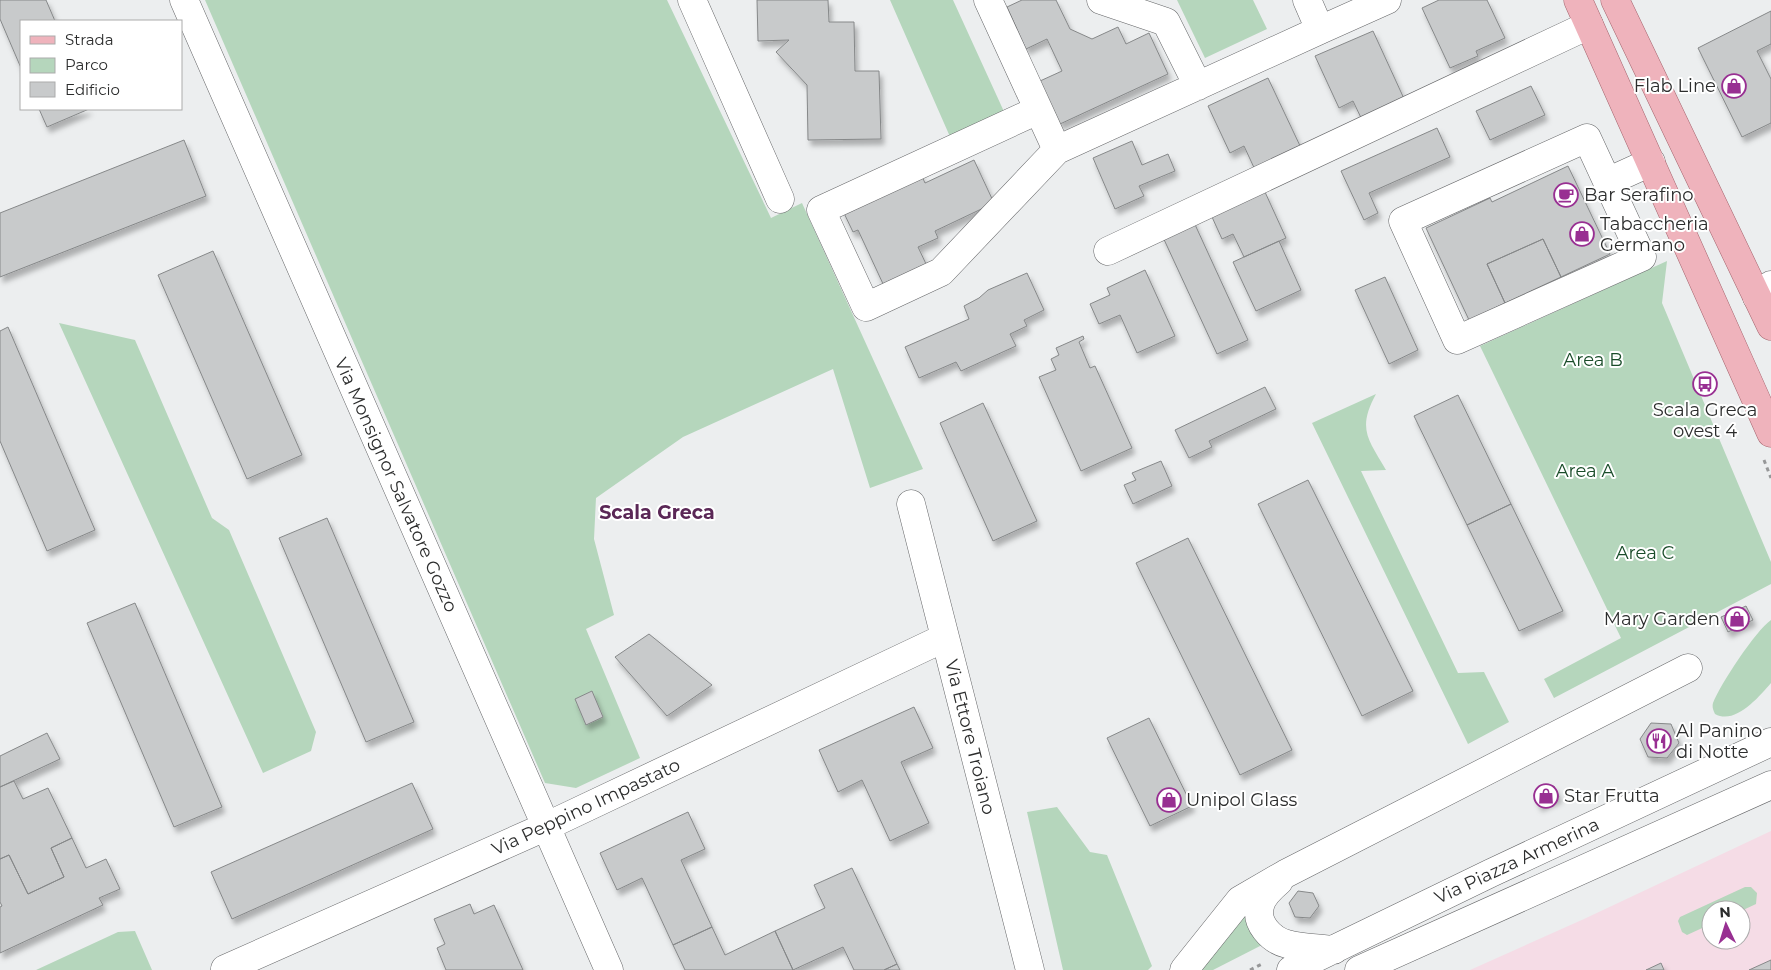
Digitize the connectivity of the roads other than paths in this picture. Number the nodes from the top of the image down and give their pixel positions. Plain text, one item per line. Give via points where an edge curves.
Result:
1 (184, 0) edge
2 (692, 0) edge
3 (988, 0) edge
4 (1101, 0) edge
5 (1306, 0) edge
6 (1387, 0) edge
7 (1578, 0) edge
8 (1615, 0) edge
9 (1590, 25) junction
10 (1320, 30) junction
11 (1198, 86) junction
12 (1038, 110) junction
13 (1057, 150) junction
14 (1650, 162) junction
15 (1607, 182) junction
16 (780, 199) dead end
17 (1108, 251) dead end
18 (1764, 291) edge
19 (1771, 326) edge
20 (1771, 433) edge
21 (911, 504) dead end
22 (944, 638) junction
23 (1688, 668) dead end
24 (1771, 742) edge
25 (1771, 784) edge
26 (545, 827) junction
27 (1285, 874) junction
28 (1334, 950) junction
29 (225, 969) edge
30 (609, 970) edge
31 (1030, 970) edge
32 (1184, 970) edge
33 (1291, 970) edge
34 (1359, 970) edge

1 - 26 street, Via Monsignor Salvatore Gozzo
2 - 16 street
3 - 12 street
4 - 11 street via 1166,22
5 - 10 street
6 - 10 street
7 - 9 main road
8 - 18 main road
9 - 14 main road
9 - 17 street
10 - 11 street
11 - 13 street
12 - 13 street
12 - 13 street via 821,210 866,307 941,272
14 - 15 street
14 - 20 main road
15 - 15 street via 1587,138 1403,221 1457,340 1642,257
18 - 19 main road
21 - 22 street, Via Ettore Troiano
22 - 26 street, Via Peppino Impastato
22 - 31 street, Via Ettore Troiano
23 - 27 street
24 - 28 street, Via Piazza Armerina
25 - 34 street, Via Piazza Armerina
26 - 29 street, Via Peppino Impastato
26 - 30 street, Via Monsignor Salvatore Gozzo
27 - 28 street via 1269,890 1260,906 1260,922 1271,936 1286,944
27 - 32 street via 1240,900
28 - 33 street, Via Piazza Armerina

